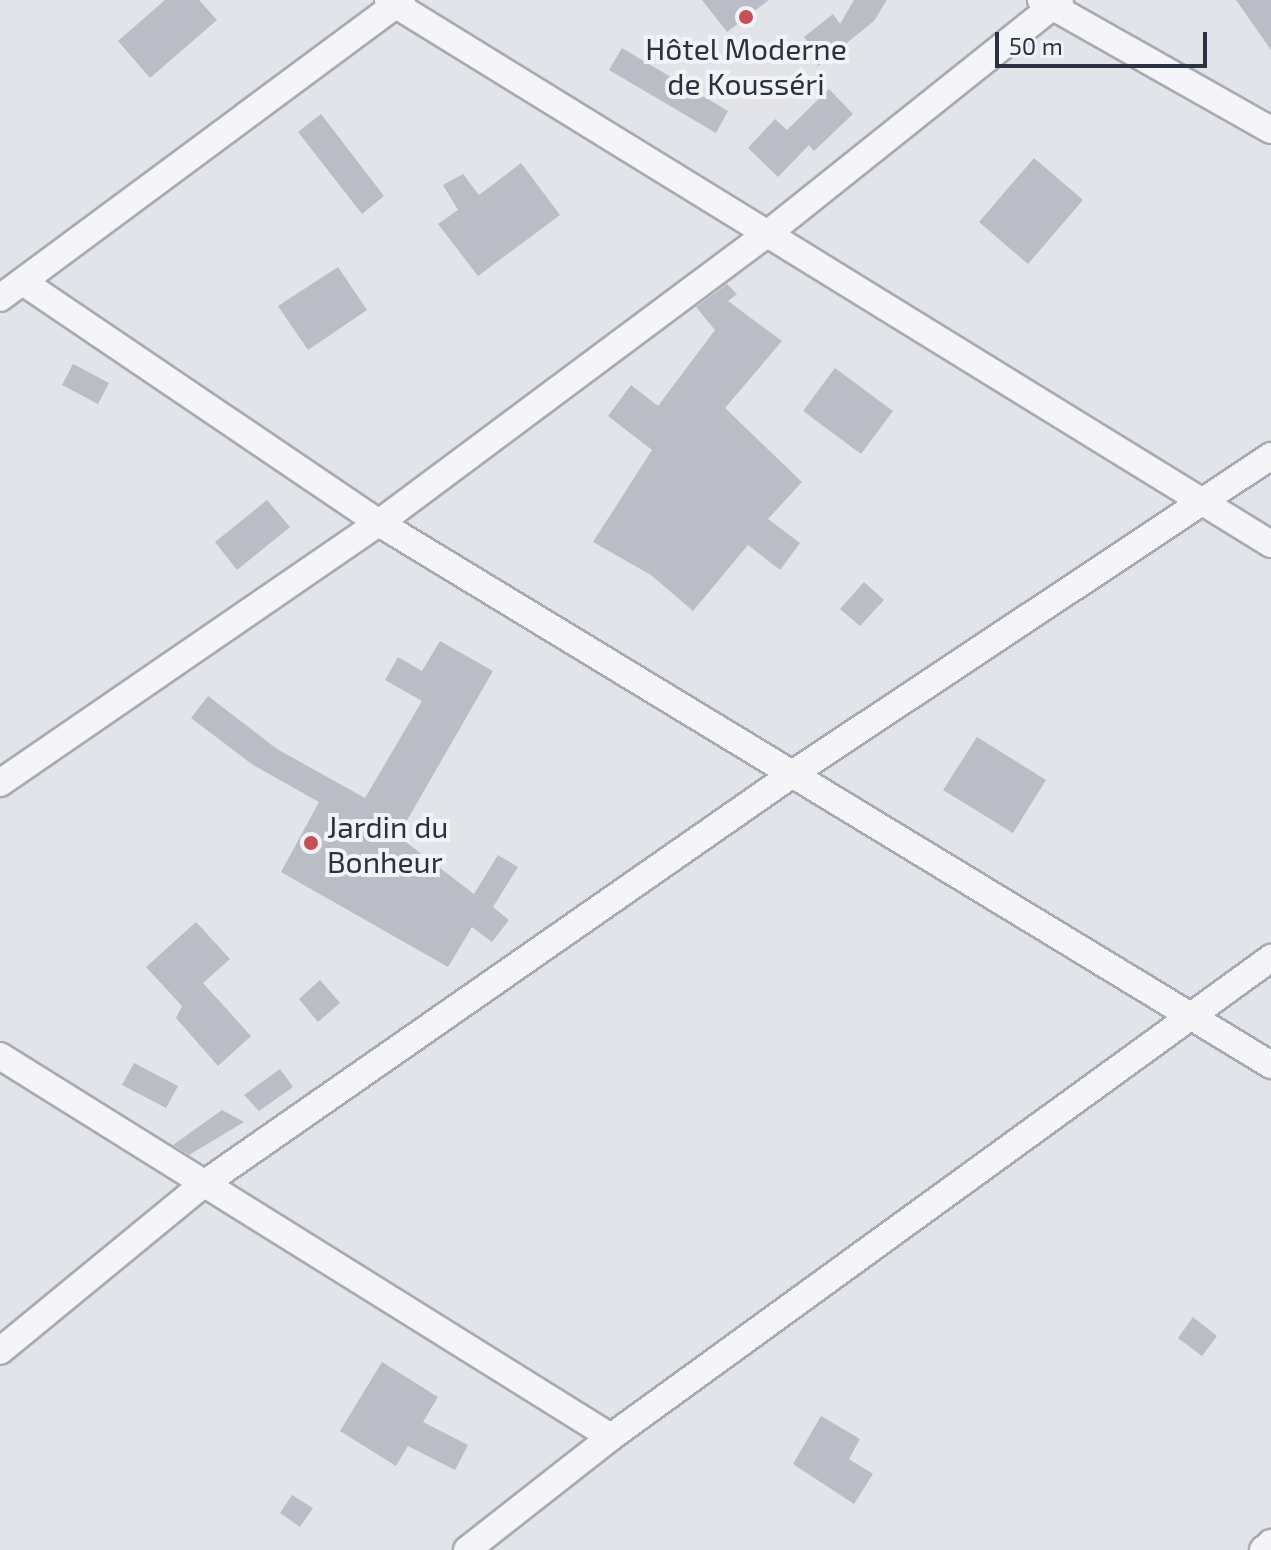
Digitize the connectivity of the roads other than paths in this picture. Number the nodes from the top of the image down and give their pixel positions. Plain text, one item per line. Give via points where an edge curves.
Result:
1 (395, 2) edge
2 (1051, 2) edge
3 (1271, 130) edge
4 (766, 235) junction
5 (23, 282) junction
6 (0, 298) edge
7 (1271, 456) edge
8 (1206, 505) junction
9 (379, 523) junction
10 (1271, 544) edge
11 (794, 773) junction
12 (0, 783) edge
13 (1271, 958) edge
14 (1189, 1020) junction
15 (0, 1056) edge
16 (1271, 1065) edge
17 (201, 1186) junction
18 (0, 1351) edge
19 (611, 1437) junction
20 (1271, 1543) edge
21 (467, 1550) edge
22 (1263, 1550) edge

1 - 4 street
1 - 5 street
2 - 3 street
2 - 4 street
4 - 8 street
4 - 9 street
5 - 6 street
5 - 9 street
7 - 8 street
8 - 10 street
8 - 11 street
9 - 11 street
9 - 12 street
11 - 14 street
11 - 17 street
13 - 14 street
14 - 16 street
14 - 19 street
15 - 17 street
17 - 18 street
17 - 19 street
19 - 21 street
20 - 22 street

